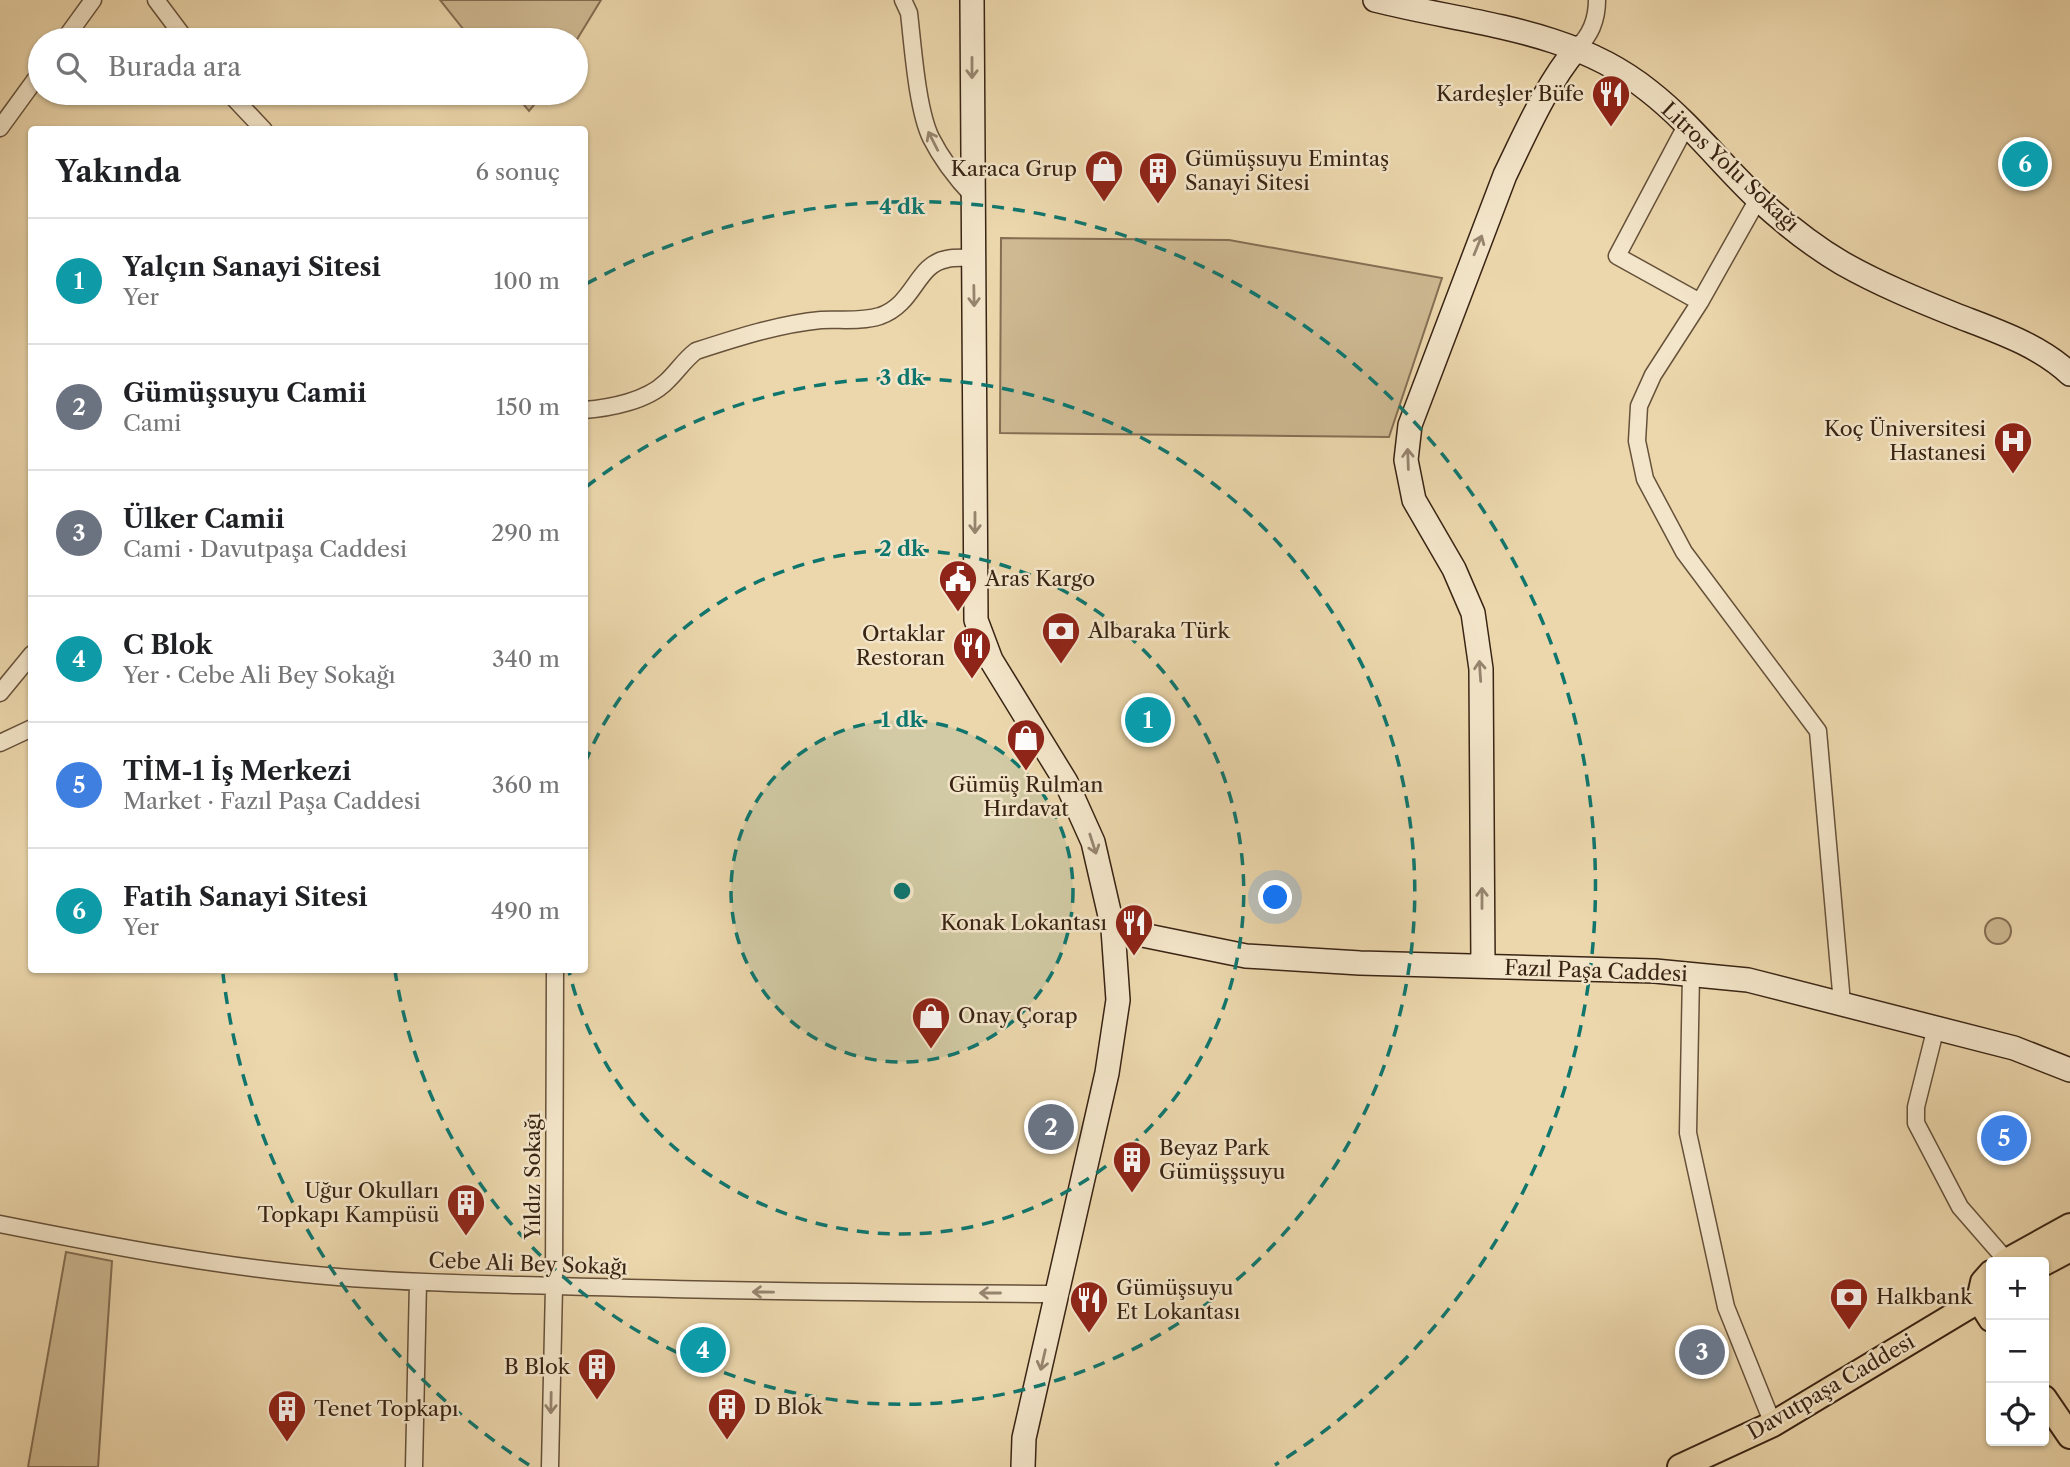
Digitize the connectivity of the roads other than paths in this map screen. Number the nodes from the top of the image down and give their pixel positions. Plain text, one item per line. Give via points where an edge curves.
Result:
1 (93, 0) edge
2 (156, 0) edge
3 (903, 0) edge
4 (972, 0) edge
5 (1375, 0) edge
6 (1424, 0) edge
7 (1597, 0) edge
8 (73, 28) edge
9 (177, 28) edge
10 (1582, 44) junction
11 (28, 90) edge
12 (240, 105) edge
13 (1688, 124) junction
14 (260, 126) edge
15 (0, 128) edge
16 (973, 196) junction
17 (1758, 199) junction
18 (973, 258) junction
19 (1700, 302) junction
20 (2056, 353) edge
21 (2070, 374) edge
22 (588, 409) edge
23 (28, 659) edge
24 (0, 692) edge
25 (28, 730) edge
26 (0, 743) edge
27 (1113, 929) junction
28 (1483, 967) junction
29 (555, 973) edge
30 (1691, 974) junction
31 (1842, 1003) junction
32 (1936, 1027) junction
33 (2070, 1070) edge
34 (0, 1224) edge
35 (2070, 1226) edge
36 (2070, 1249) edge
37 (1995, 1257) edge
38 (2015, 1257) edge
39 (2049, 1260) edge
40 (1986, 1279) edge
41 (418, 1282) junction
42 (554, 1286) junction
43 (1058, 1294) junction
44 (1986, 1298) edge
45 (1986, 1305) edge
46 (2049, 1404) edge
47 (1773, 1424) junction
48 (2068, 1427) edge
49 (414, 1467) edge
50 (550, 1467) edge
51 (1023, 1467) edge
52 (1679, 1467) edge

1 - 8 street
2 - 9 street
16 -> 3 street via 955,177 930,136
4 -> 16 main road
5 - 10 main road, Litros Yolu Sokağı
6 - 10 main road, Litros Yolu Sokağı via 1552,29
7 - 10 street via 1596,18
10 - 13 main road, Litros Yolu Sokağı via 1648,89
10 - 20 main road, Litros Yolu Sokağı via 1601,45 1678,96 1771,193 1840,247 1886,272 2029,331
28 -> 10 main road via 1478,647 1473,613 1459,580 1414,500 1406,460 1409,425 1505,176 1567,61
11 - 15 street
12 - 14 street
13 - 17 main road, Litros Yolu Sokağı
13 - 19 street via 1617,256
16 - 18 main road
17 - 19 street
17 - 20 main road, Litros Yolu Sokağı via 1809,240 1872,279
18 - 22 street via 948,258 934,264 907,299 878,316 785,326 696,351 665,384 644,397
18 -> 27 main road via 976,620 991,660 1066,782 1093,842
19 - 31 street via 1653,375 1639,406 1637,441 1645,479 1684,552 1818,731
20 - 21 main road, Litros Yolu Sokağı
23 - 24 street
25 - 26 street
27 - 28 main road, Fazıl Paşa Caddesi via 1246,956
27 - 43 main road via 1118,1000 1107,1073
28 - 30 main road, Fazıl Paşa Caddesi
29 - 42 street, Yıldız Sokağı
30 - 31 main road, Fazıl Paşa Caddesi via 1748,979
30 - 47 street via 1688,1133 1726,1307
31 - 32 main road, Fazıl Paşa Caddesi
32 - 33 main road, Fazıl Paşa Caddesi via 2014,1048
32 - 37 street via 1916,1123 1960,1208
34 - 41 street, Cebe Ali Bey Sokağı via 262,1269
35 - 38 main road
36 - 39 main road
40 - 44 main road, Davutpaşa Caddesi
41 - 42 street, Cebe Ali Bey Sokağı
41 - 49 street
43 -> 42 street, Cebe Ali Bey Sokağı
42 -> 50 street, Yıldız Sokağı
43 -> 51 main road via 1024,1438
45 - 47 main road, Davutpaşa Caddesi
46 - 48 main road
47 - 52 main road, Davutpaşa Caddesi

